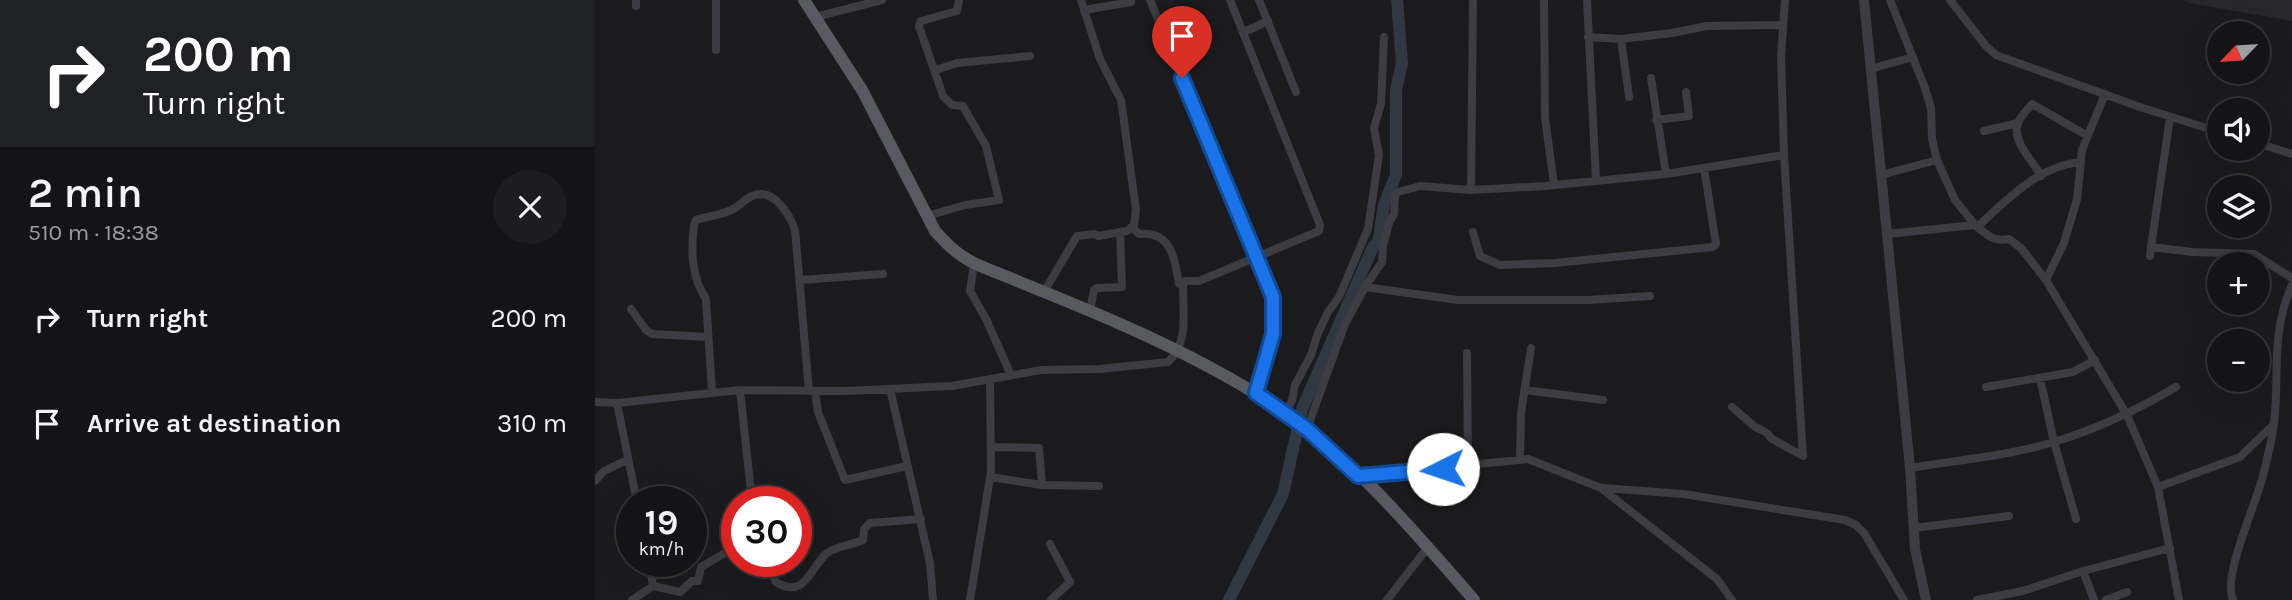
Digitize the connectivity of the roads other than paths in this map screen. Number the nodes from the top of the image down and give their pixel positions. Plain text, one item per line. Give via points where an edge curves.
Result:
1 (716, 0) edge
2 (804, 0) edge
3 (882, 0) edge
4 (959, 0) edge
5 (1081, 0) edge
6 (1151, 0) edge
7 (1230, 0) edge
8 (1259, 0) edge
9 (1473, 0) edge
10 (1544, 0) edge
11 (1587, 0) edge
12 (1785, 0) edge
13 (1864, 0) edge
14 (1890, 0) edge
15 (1950, 0) edge
16 (1131, 2) dead end
17 (1084, 10) junction
18 (815, 17) junction
19 (1268, 21) junction
20 (1782, 25) junction
21 (1244, 32) junction
22 (1384, 37) dead end
23 (1588, 37) junction
24 (1621, 38) junction
25 (716, 50) dead end
26 (1030, 56) dead end
27 (1913, 57) junction
28 (1870, 69) junction
29 (936, 70) junction
30 (1651, 78) dead end
31 (1296, 92) dead end
32 (1686, 92) dead end
33 (2105, 94) junction
34 (1629, 97) dead end
35 (2170, 117) junction
36 (1656, 120) junction
37 (2018, 123) junction
38 (2207, 128) edge
39 (1984, 131) dead end
40 (2086, 135) junction
41 (2270, 148) edge
42 (2292, 154) edge
43 (1784, 155) junction
44 (1937, 160) junction
45 (2080, 162) junction
46 (1704, 168) junction
47 (1666, 174) junction
48 (1881, 175) junction
49 (2041, 176) junction
50 (1596, 180) junction
51 (1554, 184) junction
52 (1471, 190) junction
53 (927, 216) junction
54 (1976, 226) junction
55 (1132, 227) junction
56 (1120, 232) junction
57 (1473, 232) dead end
58 (1887, 234) junction
59 (2151, 247) junction
60 (2150, 256) dead end
61 (1256, 257) junction
62 (974, 263) junction
63 (883, 274) dead end
64 (2292, 278) edge
65 (800, 280) junction
66 (2046, 280) junction
67 (2292, 285) edge
68 (1183, 286) junction
69 (1365, 286) junction
70 (1044, 292) junction
71 (1650, 296) dead end
72 (631, 309) dead end
73 (1090, 311) junction
74 (709, 337) junction
75 (1531, 348) dead end
76 (1175, 351) junction
77 (1467, 353) dead end
78 (2095, 360) junction
79 (1011, 375) junction
80 (2040, 378) junction
81 (990, 379) junction
82 (1986, 387) dead end
83 (2176, 387) dead end
84 (890, 389) junction
85 (740, 390) junction
86 (1525, 390) junction
87 (712, 391) junction
88 (812, 391) junction
89 (1256, 393) junction
90 (1604, 400) dead end
91 (595, 402) edge
92 (617, 403) junction
93 (1733, 407) dead end
94 (1285, 413) junction
95 (2127, 415) junction
96 (2274, 425) junction
97 (1305, 428) junction
98 (2054, 442) junction
99 (991, 447) junction
100 (1520, 458) junction
101 (627, 460) junction
102 (907, 466) junction
103 (1468, 466) junction
104 (1910, 468) junction
105 (1358, 476) junction
106 (991, 477) junction
107 (595, 481) edge
108 (1042, 485) junction
109 (633, 486) edge
110 (749, 486) edge
111 (1099, 486) dead end
112 (2158, 487) junction
113 (1601, 488) junction
114 (2009, 516) dead end
115 (921, 519) junction
116 (2075, 519) dead end
117 (1914, 528) junction
118 (1050, 544) dead end
119 (1427, 547) junction
120 (2170, 548) junction
121 (721, 555) edge
122 (2083, 571) junction
123 (812, 574) edge
124 (652, 577) edge
125 (774, 577) edge
126 (810, 577) edge
127 (653, 586) junction
128 (2127, 592) dead end
129 (632, 600) edge
130 (933, 600) edge
131 (970, 600) edge
132 (1051, 600) edge
133 (1387, 600) edge
134 (1474, 600) edge
135 (1732, 600) edge
136 (1904, 600) edge
137 (1926, 600) edge
138 (1977, 600) edge
139 (2094, 600) edge
140 (2106, 600) edge
141 (2179, 600) edge
142 (2233, 600) edge

1 - 25 street
2 - 18 main road
3 - 18 street
4 - 29 street via 957,11 921,21 919,26
5 - 17 street
6 - 61 street
7 - 21 street
8 - 19 street
9 - 52 street
10 - 51 street via 1545,118
11 - 23 street
12 - 20 street
13 - 28 street
14 - 27 street
15 - 33 street via 1991,51
16 - 17 street
17 - 55 street via 1100,59 1121,100 1136,211
18 - 53 main road via 862,90
19 - 21 street
19 - 31 street
20 - 24 street via 1707,26
20 - 43 street
21 - 61 street via 1320,225 1319,231
22 - 94 street via 1381,104 1374,128 1379,155 1368,229
23 - 24 street
23 - 50 street
24 - 34 street
26 - 29 street via 957,63
27 - 28 street
27 - 44 street via 1931,108
28 - 48 street
29 - 53 street via 943,96 952,105 963,106 986,146 999,200
30 - 36 street
32 - 36 street via 1689,116
33 - 35 street
33 - 40 street
35 - 38 street
35 - 59 street
36 - 47 street
37 - 39 street
37 - 40 street via 2032,104
37 - 49 street via 2025,153
40 - 45 street
41 - 42 street
43 - 46 street
43 - 93 street via 1803,456 1772,439
44 - 48 street
44 - 54 street via 1955,200
45 - 49 street
45 - 66 street via 2077,199 2064,243
46 - 47 street
46 - 57 street via 1713,247 1500,265 1480,256
47 - 50 street
48 - 58 street
49 - 54 street via 2024,184
50 - 51 street
51 - 52 street
52 - 69 street via 1420,186 1396,194 1383,262
53 - 62 main road via 949,247
54 - 58 street
54 - 66 street via 1997,242 2014,242
55 - 56 street
55 - 68 street via 1139,234 1151,232 1163,239 1175,258
56 - 70 street via 1077,236
56 - 73 street via 1122,287 1094,290
58 - 104 street
59 - 60 street
59 - 64 street via 2254,254
61 - 68 street via 1199,281 1185,281
61 - 89 street via 1273,297 1273,334
62 - 70 main road
62 - 79 street via 970,291
63 - 65 street
65 - 74 street via 795,230 784,208 766,195 758,194 730,211 696,220 692,260 706,299
65 - 88 street
66 - 78 street
67 - 96 street via 2277,330
68 - 76 street via 1184,334
69 - 71 street via 1458,300
69 - 97 street
70 - 73 main road
72 - 74 street via 652,334
73 - 76 main road
74 - 87 street
75 - 86 street
76 - 79 street via 1168,362 1148,365
76 - 89 main road
77 - 103 street
78 - 80 street via 2077,371
78 - 95 street
79 - 81 street
80 - 82 street
80 - 98 street
81 - 84 street
81 - 99 street
83 - 95 street
84 - 88 street
84 - 102 street
85 - 87 street
85 - 88 street
85 - 110 street
86 - 90 street
86 - 100 street
87 - 92 street
88 - 102 street via 845,480
89 - 94 main road
91 - 92 street
92 - 101 street
94 - 97 main road
95 - 98 street
95 - 112 street
96 - 112 street via 2240,457
96 - 142 street via 2231,575
97 - 105 main road
98 - 104 street
98 - 116 street
99 - 106 street
99 - 108 street via 1039,448
100 - 103 street
100 - 113 street
101 - 107 street
101 - 109 street
102 - 115 street
103 - 105 street
104 - 117 street
105 - 119 main road
106 - 108 street
106 - 131 street
108 - 111 street
112 - 120 street
113 - 135 street via 1717,579
113 - 136 street via 1684,494 1856,524
114 - 117 street
115 - 123 street via 870,523 864,528 863,540 827,554
115 - 130 street
117 - 137 street
118 - 132 street via 1070,582
119 - 133 street
119 - 134 main road
120 - 122 street
120 - 141 street
121 - 127 street via 701,567 698,581 680,592
122 - 138 street via 2024,591
122 - 139 street
124 - 127 street
125 - 126 street via 793,587
127 - 129 street
128 - 140 street

